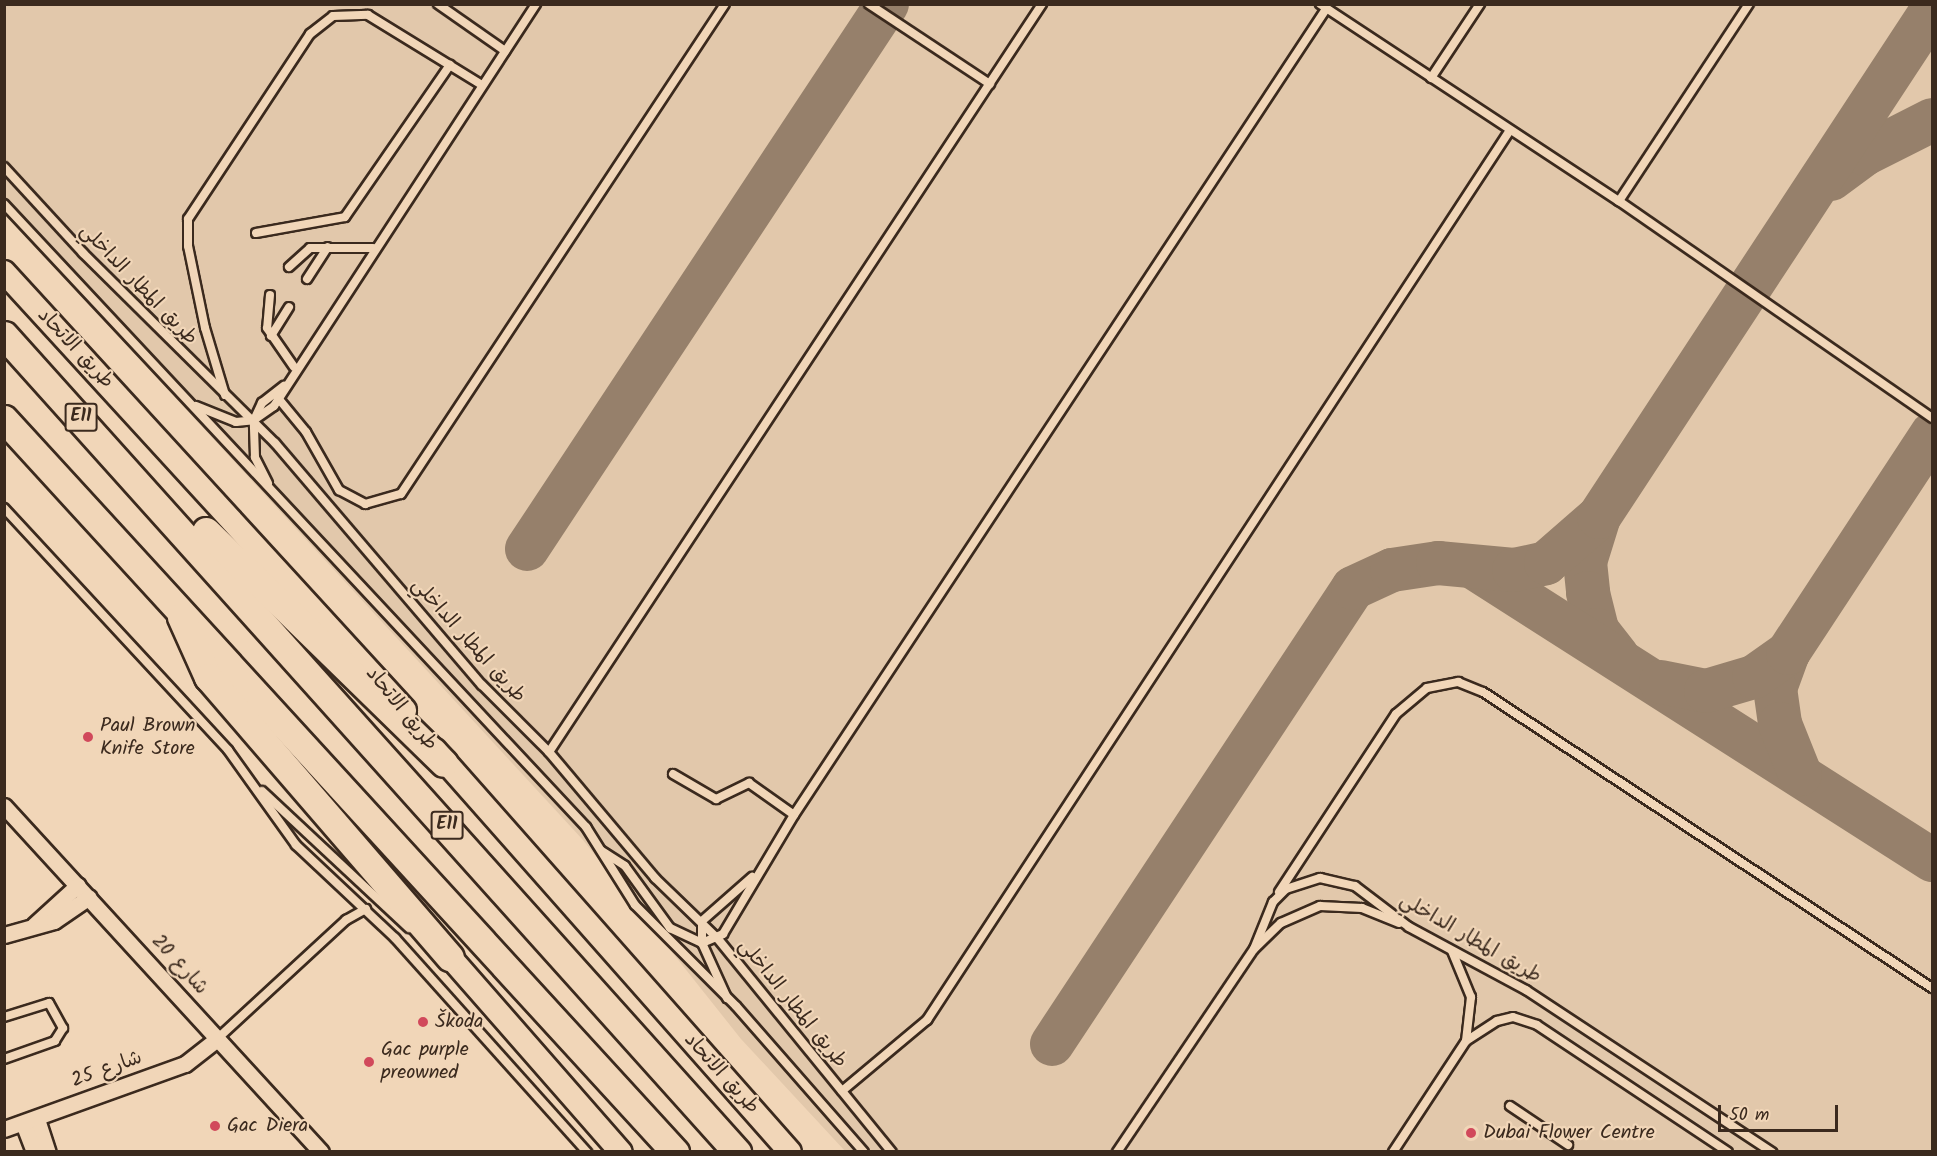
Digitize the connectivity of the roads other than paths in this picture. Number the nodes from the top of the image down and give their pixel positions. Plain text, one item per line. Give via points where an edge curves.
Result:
1 (438, 4) edge
2 (536, 4) edge
3 (725, 4) edge
4 (869, 4) edge
5 (1042, 4) edge
6 (1480, 4) edge
7 (1749, 4) edge
8 (1323, 7) edge
9 (505, 51) junction
10 (450, 65) junction
11 (1431, 78) junction
12 (990, 84) junction
13 (482, 86) junction
14 (1510, 130) junction
15 (4, 167) edge
16 (1619, 201) junction
17 (4, 204) edge
18 (256, 233) dead end
19 (328, 247) junction
20 (373, 248) junction
21 (289, 267) dead end
22 (4, 272) edge
23 (307, 279) dead end
24 (270, 295) dead end
25 (289, 307) dead end
26 (4, 334) edge
27 (271, 336) junction
28 (294, 368) junction
29 (284, 386) junction
30 (226, 396) junction
31 (278, 398) junction
32 (193, 404) junction
33 (1932, 418) edge
34 (4, 419) edge
35 (254, 420) junction
36 (269, 485) junction
37 (157, 499) junction
38 (4, 508) edge
39 (179, 608) junction
40 (549, 752) junction
41 (444, 763) junction
42 (673, 774) dead end
43 (256, 786) junction
44 (4, 806) edge
45 (794, 815) junction
46 (602, 851) junction
47 (755, 874) junction
48 (78, 885) junction
49 (89, 897) junction
50 (1273, 902) junction
51 (366, 909) junction
52 (702, 921) junction
53 (34, 925) junction
54 (1409, 927) junction
55 (4, 935) edge
56 (718, 939) junction
57 (702, 943) junction
58 (1254, 948) junction
59 (1451, 949) junction
60 (450, 957) junction
61 (1932, 988) edge
62 (728, 1000) junction
63 (4, 1017) edge
64 (217, 1039) junction
65 (1467, 1041) junction
66 (4, 1059) edge
67 (842, 1091) junction
68 (1510, 1106) dead end
69 (30, 1121) junction
70 (4, 1130) edge
71 (1568, 1145) dead end
72 (1118, 1150) edge
73 (790, 1151) edge
74 (34, 1152) edge
75 (48, 1152) edge
76 (321, 1152) edge
77 (587, 1152) edge
78 (621, 1152) edge
79 (675, 1152) edge
80 (737, 1152) edge
81 (864, 1152) edge
82 (892, 1152) edge
83 (1393, 1152) edge
84 (1728, 1152) edge
85 (1772, 1152) edge

1 - 9 lane
2 - 9 lane
3 - 31 lane via 401,494 365,504 339,490 306,432
4 - 12 lane
5 - 12 lane
6 - 11 lane
7 - 16 lane
8 - 11 lane
8 - 45 lane
9 - 13 lane
10 - 13 lane
10 - 18 lane via 345,216 330,224
10 - 30 lane via 376,18 351,13 333,16 310,34 191,211 187,236 205,328
11 - 14 lane
12 - 40 lane
13 - 20 lane
14 - 16 lane
14 - 67 lane via 927,1020
15 - 30 lane, طريق المطار الداخلي
16 - 33 lane
17 - 32 lane, طريق المطار الداخلي
19 - 20 lane
19 - 21 lane via 302,252
19 - 23 lane
20 - 28 lane
22 - 41 main road, طريق الاتحاد / E11 via 370,668
24 - 27 lane via 264,319
25 - 27 lane
26 - 37 highway, طريق الاتحاد / E11
27 - 28 lane
28 - 29 lane
29 - 31 lane
29 - 35 lane via 262,404
30 - 35 lane, طريق المطار الداخلي
31 - 35 lane
32 - 35 lane via 226,421
32 - 36 lane, طريق المطار الداخلي
34 - 39 highway
35 - 36 lane via 255,458
35 - 40 lane, طريق المطار الداخلي via 482,685
36 - 46 lane, طريق المطار الداخلي
37 - 41 highway via 216,539
37 - 80 highway, طريق الاتحاد / E11
38 - 43 lane
39 - 60 highway via 208,676
39 - 79 highway
40 - 52 lane, طريق المطار الداخلي via 649,871
41 - 73 main road, طريق الاتحاد / E11
42 - 45 lane via 716,799 749,783
43 - 51 lane via 296,845
43 - 60 lane via 383,905
44 - 48 street, شارع 20
45 - 47 lane
46 - 57 lane via 625,867 670,928
46 - 62 lane, طريق المطار الداخلي via 634,905
47 - 52 lane
47 - 56 lane
48 - 49 street, شارع 20
48 - 53 street
49 - 53 street via 54,921
49 - 64 street, شارع 20
50 - 54 lane, طريق المطار الداخلي via 1302,882 1338,880
50 - 58 lane
50 - 61 lane via 1396,714 1426,688 1458,682 1492,698
51 - 64 lane via 346,920
51 - 77 lane
52 - 56 lane, طريق المطار الداخلي
52 - 57 lane
53 - 55 street
54 - 58 lane via 1362,908 1320,906 1281,923
54 - 59 lane, طريق المطار الداخلي
56 - 57 lane
56 - 67 lane, طريق المطار الداخلي
57 - 62 lane
58 - 72 lane
59 - 65 lane via 1471,997
59 - 85 lane, طريق المطار الداخلي via 1526,990
60 - 78 main road
62 - 81 lane, طريق المطار الداخلي
63 - 66 lane via 49,1003 63,1028 56,1041
64 - 69 street, شارع 25 via 185,1064
64 - 76 street, شارع 20
65 - 83 lane
65 - 84 lane via 1497,1021 1530,1021
67 - 82 lane, طريق المطار الداخلي
68 - 71 lane
69 - 70 street, شارع 25
69 - 74 street
69 - 75 street

